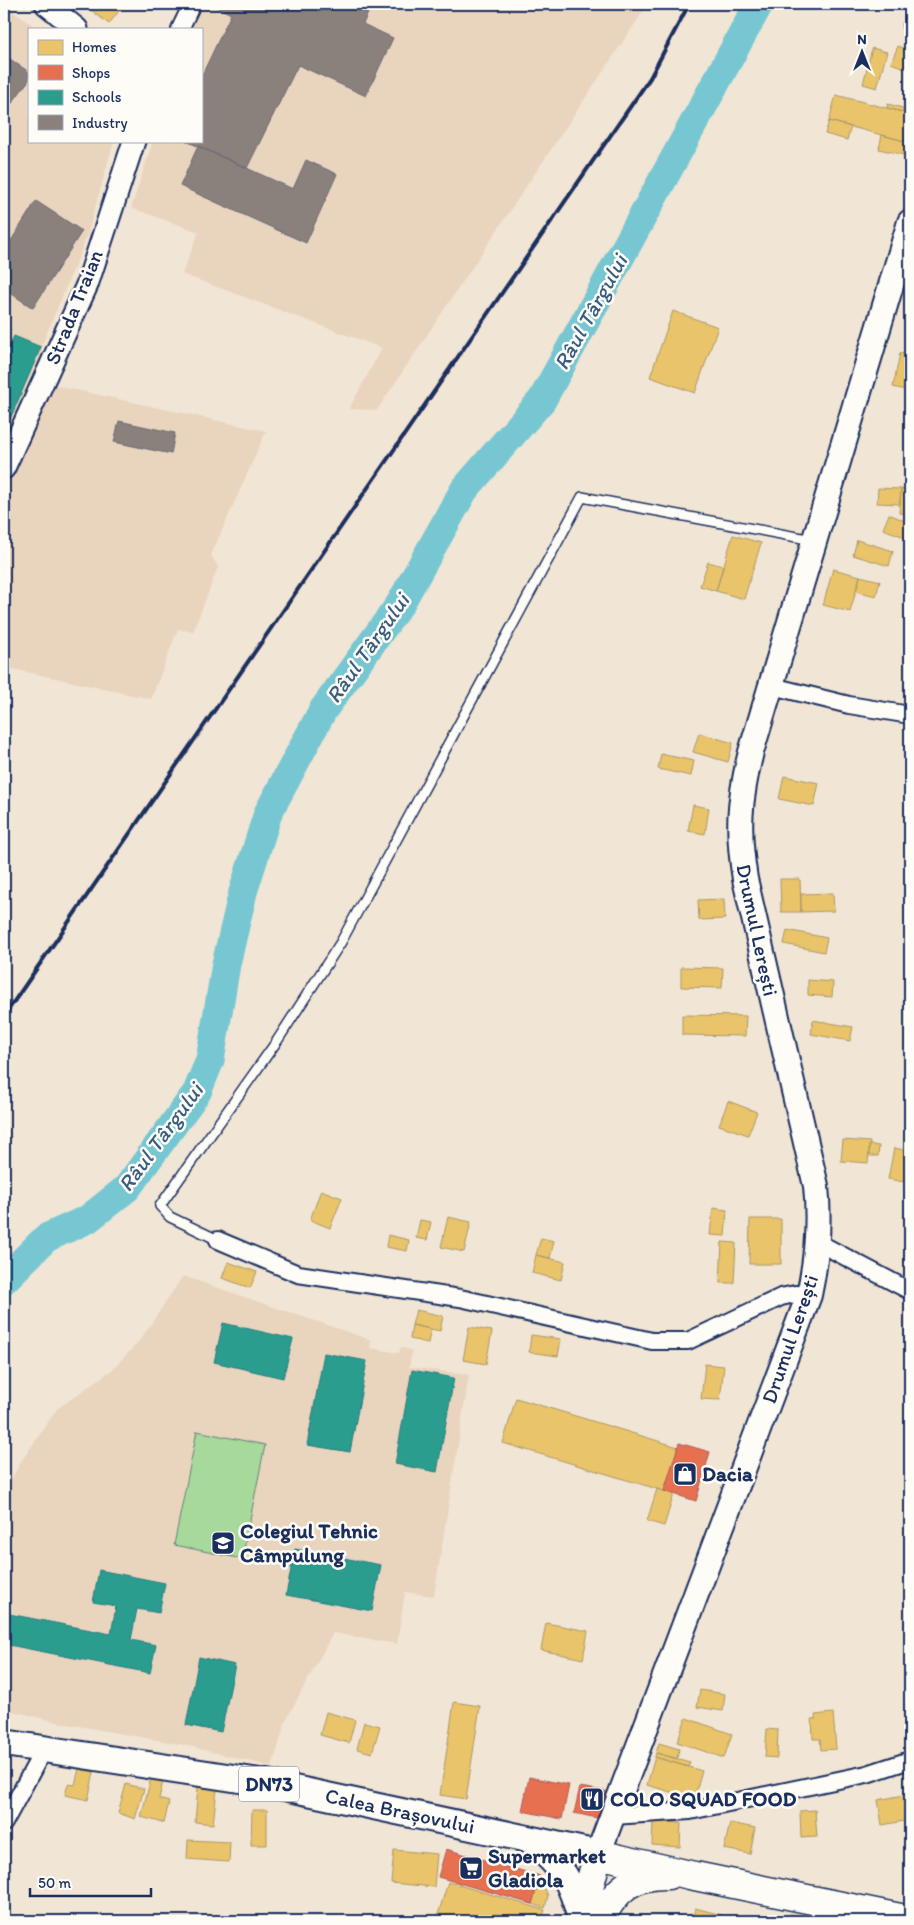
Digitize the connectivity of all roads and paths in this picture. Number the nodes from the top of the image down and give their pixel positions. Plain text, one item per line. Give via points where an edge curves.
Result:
1 (46, 4) edge
2 (192, 4) edge
3 (76, 28) edge
4 (180, 28) edge
5 (134, 142) edge
6 (910, 222) edge
7 (4, 468) edge
8 (816, 540) junction
9 (772, 686) junction
10 (910, 715) edge
11 (218, 1240) joint
12 (819, 1243) junction
13 (910, 1291) edge
14 (809, 1295) junction
15 (4, 1743) edge
16 (44, 1749) junction
17 (910, 1760) edge
18 (612, 1816) junction
19 (4, 1823) edge
20 (532, 1841) junction
21 (598, 1854) junction
22 (690, 1875) junction
23 (586, 1920) edge
24 (910, 1920) edge

1 - 3 street
2 - 4 street
5 - 7 street, Strada Traian via 87,285
6 - 8 main road, Drumul Lerești
8 - 9 main road, Drumul Lerești
8 - 11 lane via 582,497 341,942 277,1041 160,1206 170,1217
9 - 10 street via 849,705
9 - 12 main road, Drumul Lerești via 742,786 738,836 753,918 812,1165 819,1214
11 - 14 street via 298,1274 460,1298 652,1341 688,1341 781,1297
12 - 13 street
12 - 14 main road, Drumul Lerești
14 - 18 main road, Drumul Lerești
15 - 16 main road, Calea Brașovului / DN73
16 - 19 street
16 - 20 main road, Calea Brașovului / DN73 via 266,1784
17 - 18 street via 859,1776 690,1811
18 - 21 main road, Drumul Lerești
20 - 21 main road, Calea Brașovului / DN73
20 - 23 main road via 562,1869
21 - 22 highway, Calea Brașovului / DN73
21 - 23 highway
22 - 23 highway via 637,1878
22 - 24 highway, Calea Brașovului / DN73

